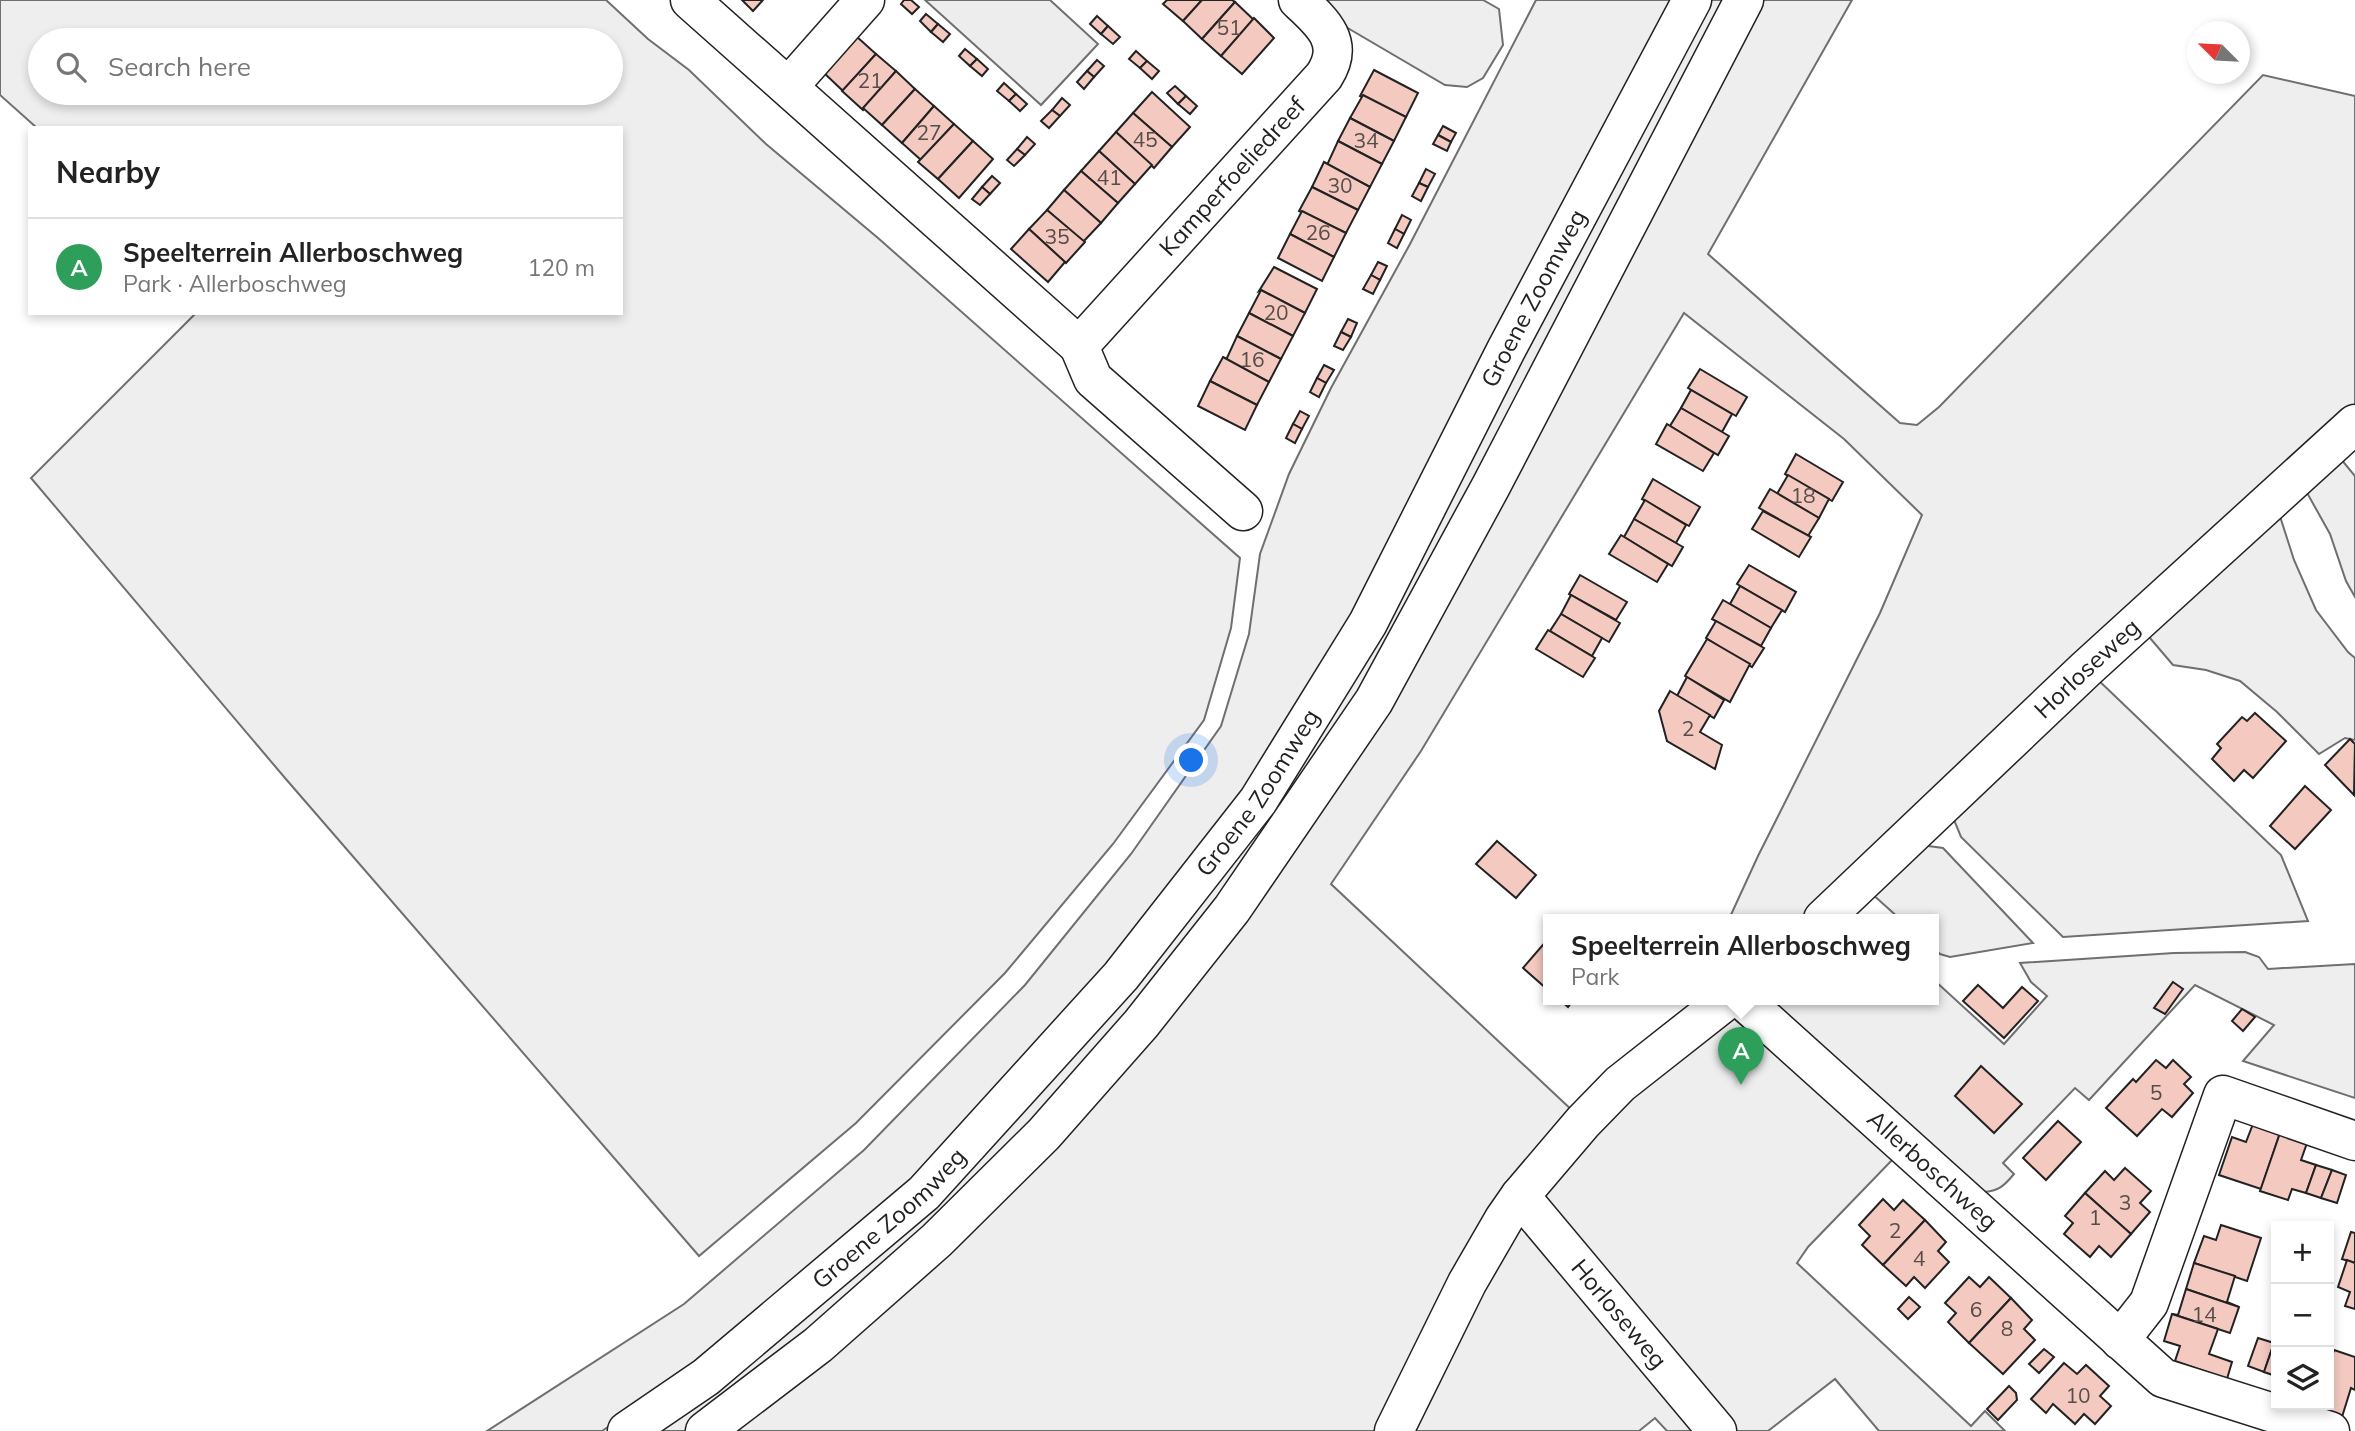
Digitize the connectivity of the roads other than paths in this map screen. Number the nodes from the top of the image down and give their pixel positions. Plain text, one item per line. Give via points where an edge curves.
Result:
1 (690, 0) edge
2 (865, 0) edge
3 (1298, 0) edge
4 (1692, 0) edge
5 (1744, 0) edge
6 (789, 86) junction
7 (1079, 346) junction
8 (2355, 424) edge
9 (1243, 511) dead end
10 (1829, 914) edge
11 (1720, 1005) edge
12 (1749, 1005) edge
13 (2355, 1141) edge
14 (1520, 1196) junction
15 (2120, 1340) junction
16 (627, 1431) edge
17 (705, 1431) edge
18 (1394, 1431) edge
19 (1717, 1431) edge
20 (2330, 1431) edge

1 - 6 street
2 - 6 street
3 - 7 street, Kamperfoeliedreef via 1329,31 1329,69
4 - 16 street, Groene Zoomweg via 1506,350 1368,623 1258,801 1121,976 924,1193 706,1377
5 - 17 street, Groene Zoomweg via 1374,701 1232,909 1141,1024 947,1231 818,1345
6 - 7 street
7 - 9 street via 1093,379
8 - 10 street, Horloseweg via 2108,648
11 - 14 street via 1620,1084
12 - 15 street, Allerboschweg
13 - 15 street via 2223,1095 2148,1303
14 - 18 street via 1467,1283
14 - 19 street, Horloseweg
15 - 20 street, Allerboschweg via 2163,1378

